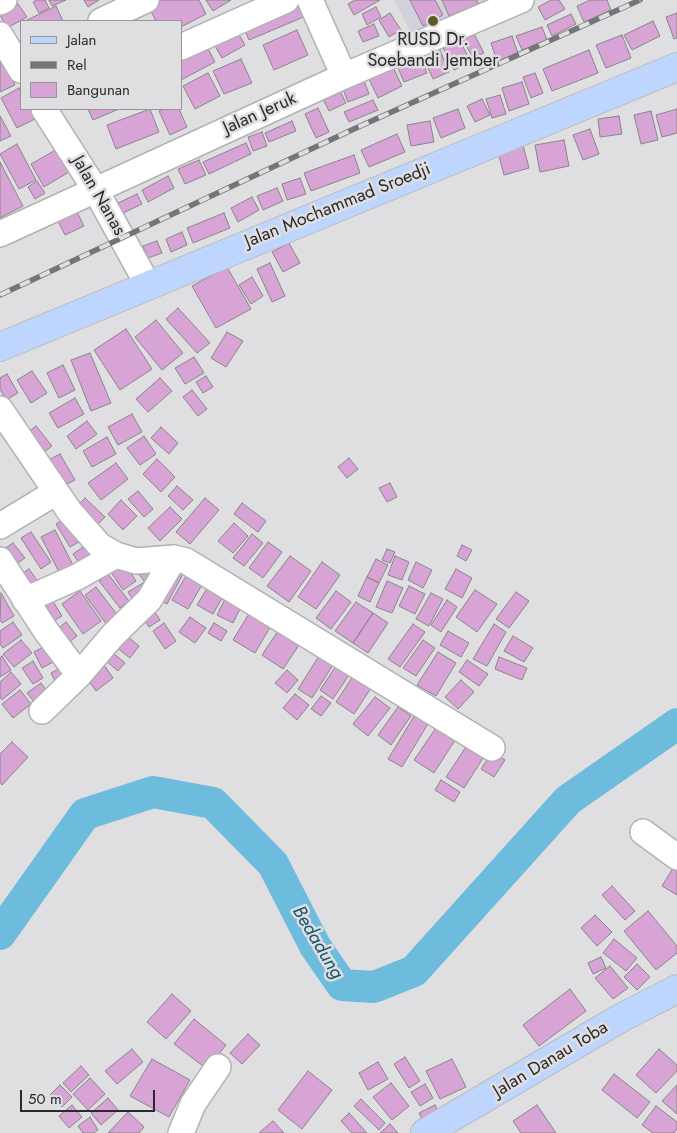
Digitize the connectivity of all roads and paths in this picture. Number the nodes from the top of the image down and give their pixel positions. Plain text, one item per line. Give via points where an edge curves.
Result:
1 (4, 0) edge
2 (146, 0) edge
3 (286, 0) edge
4 (310, 0) edge
5 (521, 0) edge
6 (0, 2) edge
7 (103, 20) edge
8 (182, 47) edge
9 (677, 67) edge
10 (344, 76) junction
11 (45, 110) edge
12 (95, 189) junction
13 (0, 234) edge
14 (148, 285) junction
15 (0, 347) edge
16 (0, 409) edge
17 (56, 492) junction
18 (0, 526) edge
19 (116, 555) junction
20 (174, 558) junction
21 (0, 560) edge
22 (25, 600) junction
23 (78, 675) junction
24 (42, 711) dead end
25 (492, 748) dead end
26 (642, 832) dead end
27 (677, 857) edge
28 (677, 989) edge
29 (218, 1067) dead end
30 (181, 1133) edge
31 (425, 1133) edge

1 - 6 street
2 - 7 street
3 - 8 street
4 - 10 street
5 - 10 street, Jalan Jeruk
9 - 14 main road, Jalan Mochammad Sroedji
10 - 12 street, Jalan Jeruk
11 - 12 street, Jalan Nanas
12 - 13 street, Jalan Jeruk
12 - 14 street, Jalan Nanas
14 - 15 main road, Jalan Mochammad Sroedji
16 - 17 street
17 - 18 street
17 - 19 street via 91,539
19 - 20 street via 136,561
19 - 22 street
20 - 23 street via 149,600 106,641
20 - 25 street via 208,574
21 - 22 street
22 - 23 street
23 - 24 street
26 - 27 street
28 - 31 main road, Jalan Danau Toba via 619,1018
29 - 30 street via 193,1104

